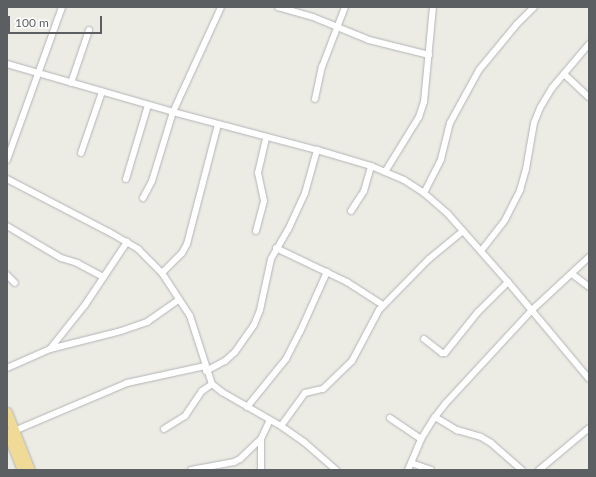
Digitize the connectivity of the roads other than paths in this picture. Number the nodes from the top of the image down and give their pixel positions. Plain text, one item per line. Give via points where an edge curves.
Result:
1 (62, 7) edge
2 (221, 7) edge
3 (278, 7) edge
4 (345, 7) edge
5 (433, 7) edge
6 (534, 7) edge
7 (338, 28) junction
8 (89, 30) dead end
9 (589, 44) edge
10 (429, 55) junction
11 (7, 64) edge
12 (39, 74) junction
13 (564, 74) junction
14 (71, 83) junction
15 (102, 92) junction
16 (589, 97) edge
17 (315, 99) dead end
18 (148, 105) junction
19 (173, 112) junction
20 (218, 124) junction
21 (266, 137) junction
22 (317, 150) junction
23 (81, 153) dead end
24 (7, 160) edge
25 (371, 166) junction
26 (385, 172) junction
27 (7, 179) edge
28 (126, 179) dead end
29 (424, 193) junction
30 (143, 198) dead end
31 (351, 211) dead end
32 (7, 226) edge
33 (256, 231) dead end
34 (463, 231) junction
35 (127, 242) junction
36 (276, 248) junction
37 (481, 251) junction
38 (589, 258) edge
39 (327, 272) junction
40 (162, 273) junction
41 (572, 274) junction
42 (7, 275) edge
43 (103, 277) junction
44 (508, 282) junction
45 (15, 283) dead end
46 (589, 287) edge
47 (179, 300) junction
48 (383, 305) junction
49 (532, 310) junction
50 (424, 339) dead end
51 (50, 349) junction
52 (7, 368) edge
53 (205, 368) junction
54 (589, 379) edge
55 (212, 384) junction
56 (247, 407) junction
57 (7, 412) edge
58 (435, 417) junction
59 (390, 418) dead end
60 (270, 420) junction
61 (281, 426) junction
62 (589, 428) edge
63 (164, 429) dead end
64 (11, 431) edge
65 (261, 439) junction
66 (421, 439) junction
67 (411, 463) junction
68 (22, 470) edge
69 (30, 470) edge
70 (191, 470) edge
71 (261, 470) edge
72 (336, 470) edge
73 (408, 470) edge
74 (431, 470) edge
75 (522, 470) edge
76 (540, 470) edge

1 - 12 street
2 - 19 street
3 - 7 street via 313,17
4 - 7 street
5 - 10 street
6 - 29 street via 479,70 450,123 443,154
7 - 10 street via 369,40
7 - 17 street via 322,67
8 - 14 street
9 - 13 street
10 - 26 street via 424,102 419,116
11 - 12 street
12 - 14 street
12 - 24 street
13 - 16 street
13 - 37 street via 552,88 534,123 520,190 505,220
14 - 15 street
15 - 18 street
15 - 23 street
18 - 19 street
18 - 28 street
19 - 20 street
19 - 30 street via 152,181
20 - 21 street
20 - 40 street via 187,244 182,253
21 - 22 street
21 - 33 street via 258,173 264,201
22 - 25 street
22 - 36 street via 305,193 288,230
25 - 26 street
25 - 31 street via 364,191
26 - 29 street
27 - 35 street
29 - 34 street
32 - 43 street via 61,258 77,262
34 - 37 street
34 - 48 street via 429,259
35 - 40 street via 138,249
35 - 43 street
36 - 39 street
36 - 53 street via 268,267 260,310 254,325 235,352 226,360
37 - 44 street
38 - 41 street
39 - 48 street
39 - 56 street via 286,359
40 - 47 street
41 - 46 street
41 - 49 street
42 - 45 street
43 - 51 street
44 - 49 street
44 - 50 street via 478,312 445,354
47 - 51 street via 147,322
47 - 53 street via 190,316
48 - 61 street via 374,317 352,361 323,388 305,393
49 - 54 street
49 - 58 street
51 - 52 street
53 - 55 street
53 - 64 street via 127,383
55 - 56 street
55 - 63 street via 202,391 185,416
56 - 60 street
57 - 64 highway
58 - 66 street
58 - 75 street via 457,430 481,437 491,443
59 - 66 street
60 - 61 street
60 - 65 street
61 - 72 street
62 - 76 street
64 - 68 highway
64 - 69 highway
65 - 70 street via 234,462
65 - 71 street
66 - 67 street
67 - 73 street
67 - 74 street

